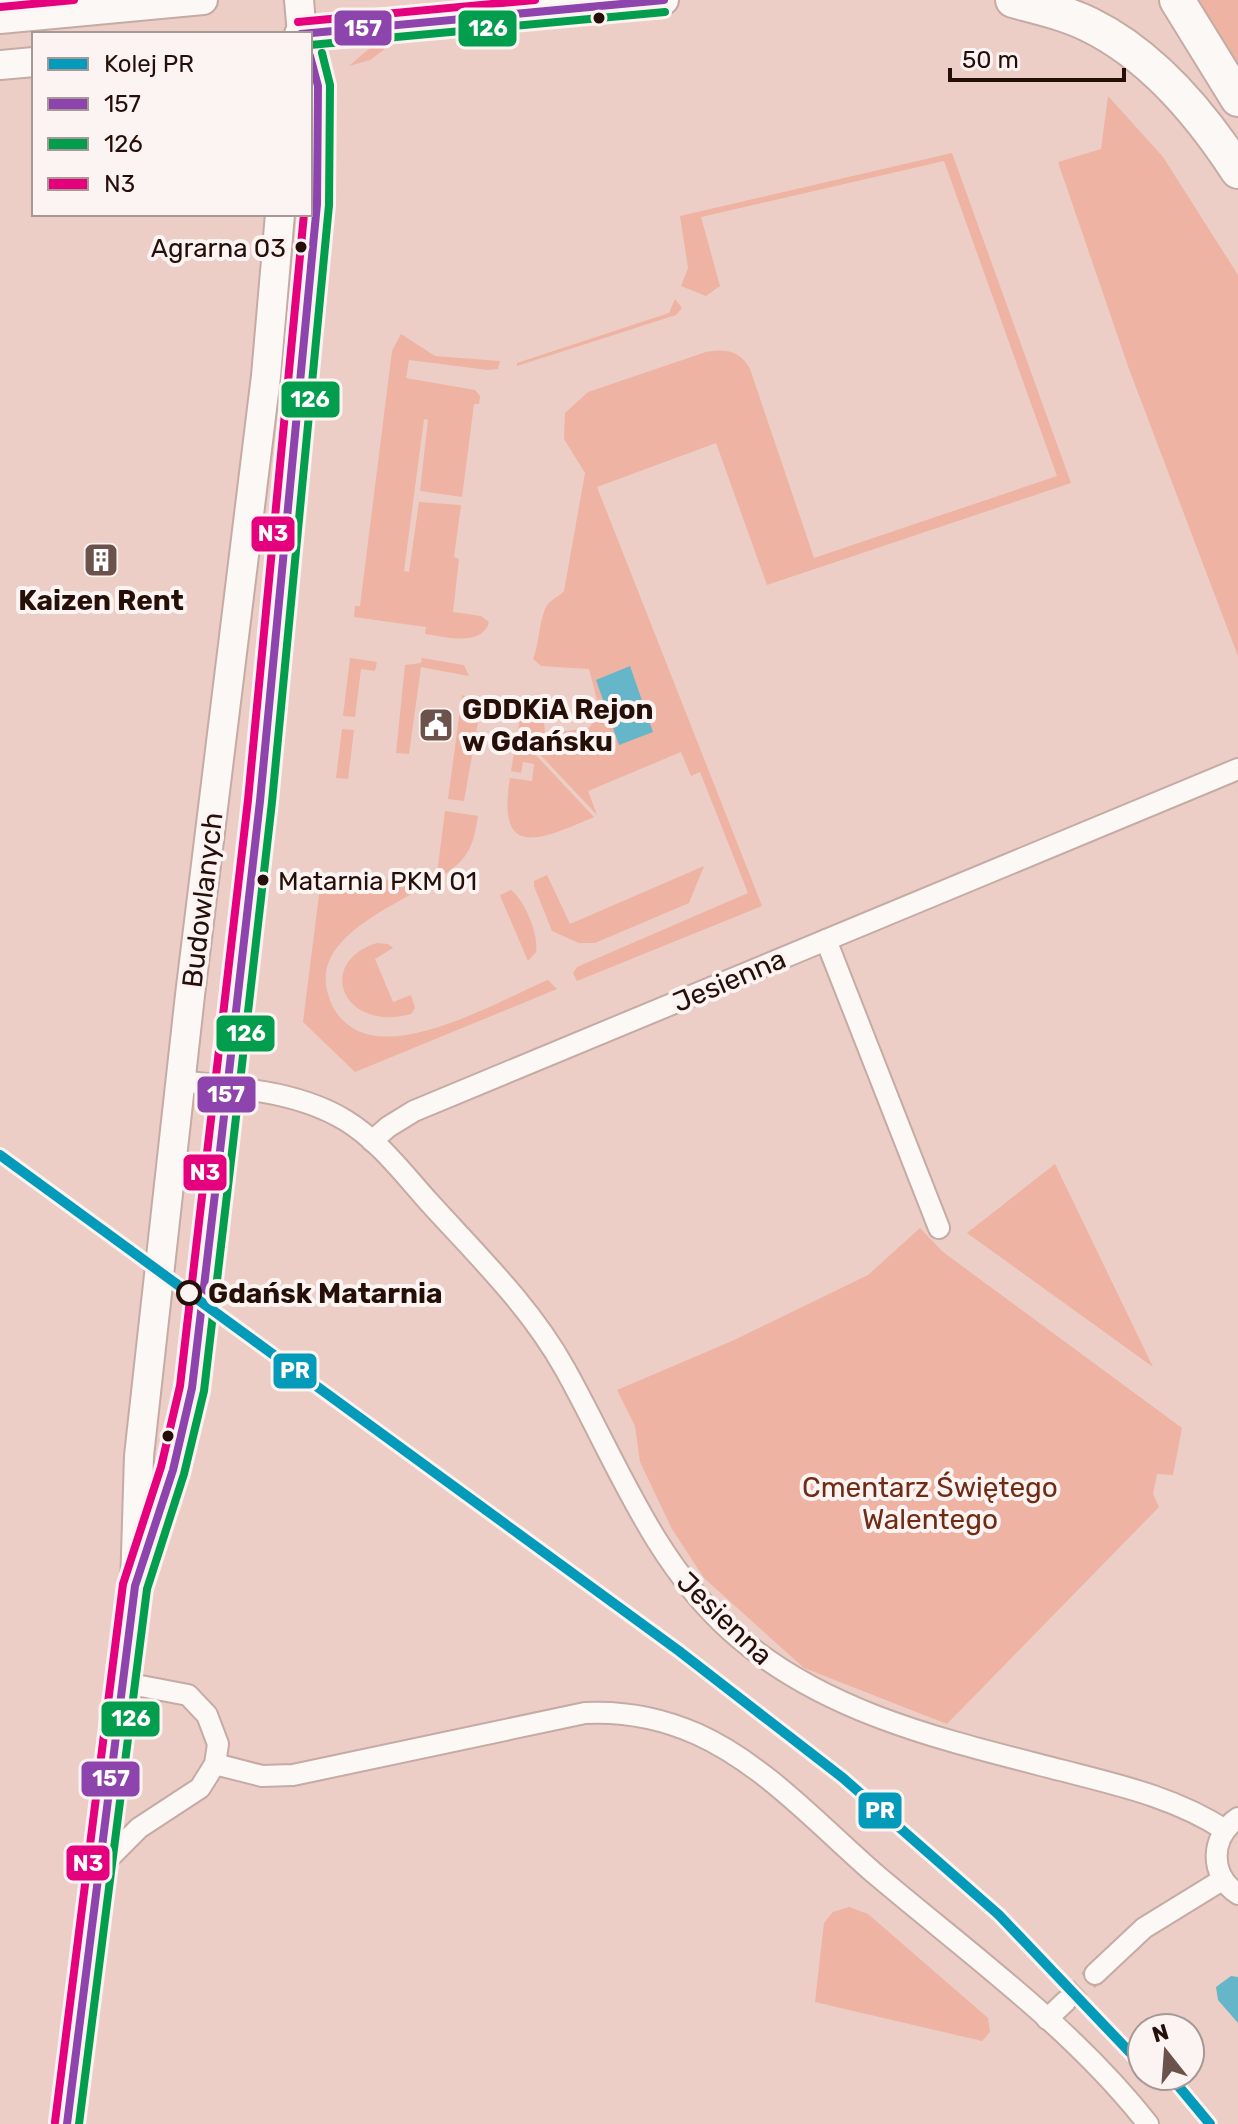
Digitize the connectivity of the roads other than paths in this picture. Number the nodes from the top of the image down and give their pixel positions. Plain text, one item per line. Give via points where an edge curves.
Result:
1 (203, 0) edge
2 (299, 0) edge
3 (664, 0) edge
4 (1013, 0) edge
5 (1177, 0) edge
6 (0, 19) edge
7 (301, 32) edge
8 (312, 33) edge
9 (32, 62) edge
10 (312, 64) edge
11 (0, 65) edge
12 (1238, 99) edge
13 (1238, 171) edge
14 (280, 216) edge
15 (276, 633) junction
16 (234, 636) junction
17 (1238, 769) edge
18 (826, 940) junction
19 (181, 1081) junction
20 (226, 1087) junction
21 (372, 1141) junction
22 (939, 1228) dead end
23 (135, 1586) junction
24 (120, 1682) junction
25 (215, 1764) junction
26 (1231, 1824) edge
27 (97, 1870) junction
28 (1222, 1880) junction
29 (1238, 1894) edge
30 (1095, 1974) tunnel mouth
31 (1066, 2001) tunnel mouth
32 (1047, 2019) junction
33 (67, 2124) edge
34 (1148, 2124) edge

1 - 6 main road
2 - 7 main road
3 - 8 main road
4 - 13 highway via 1091,25 1124,47 1193,108
5 - 12 highway
9 - 11 main road
10 - 15 main road, Budowlanych via 318,86 317,204
14 - 16 main road, Budowlanych
15 - 16 main road
15 - 20 main road, Budowlanych
16 - 19 main road, Budowlanych
17 - 18 street, Jesienna
18 - 21 street, Jesienna via 414,1111
18 - 22 street
19 - 20 street, Jesienna
19 - 23 main road, Budowlanych via 139,1456
20 - 21 street, Jesienna via 299,1099 346,1121
20 - 23 main road, Budowlanych via 192,1388 173,1470
21 - 26 street, Jesienna via 541,1331 677,1575 761,1656 814,1688 892,1723 1144,1792
23 - 24 main road, Budowlanych
24 - 25 street via 188,1695 207,1715 218,1744
24 - 27 main road, Budowlanych
25 - 27 street via 200,1788 139,1828
25 - 32 street via 248,1774 293,1775 585,1713 634,1714 665,1723 698,1734 767,1779
26 - 28 street via 1216,1854
27 - 33 main road, Budowlanych
28 - 29 street
28 - 30 street via 1144,1928
31 - 32 street
32 - 34 street

